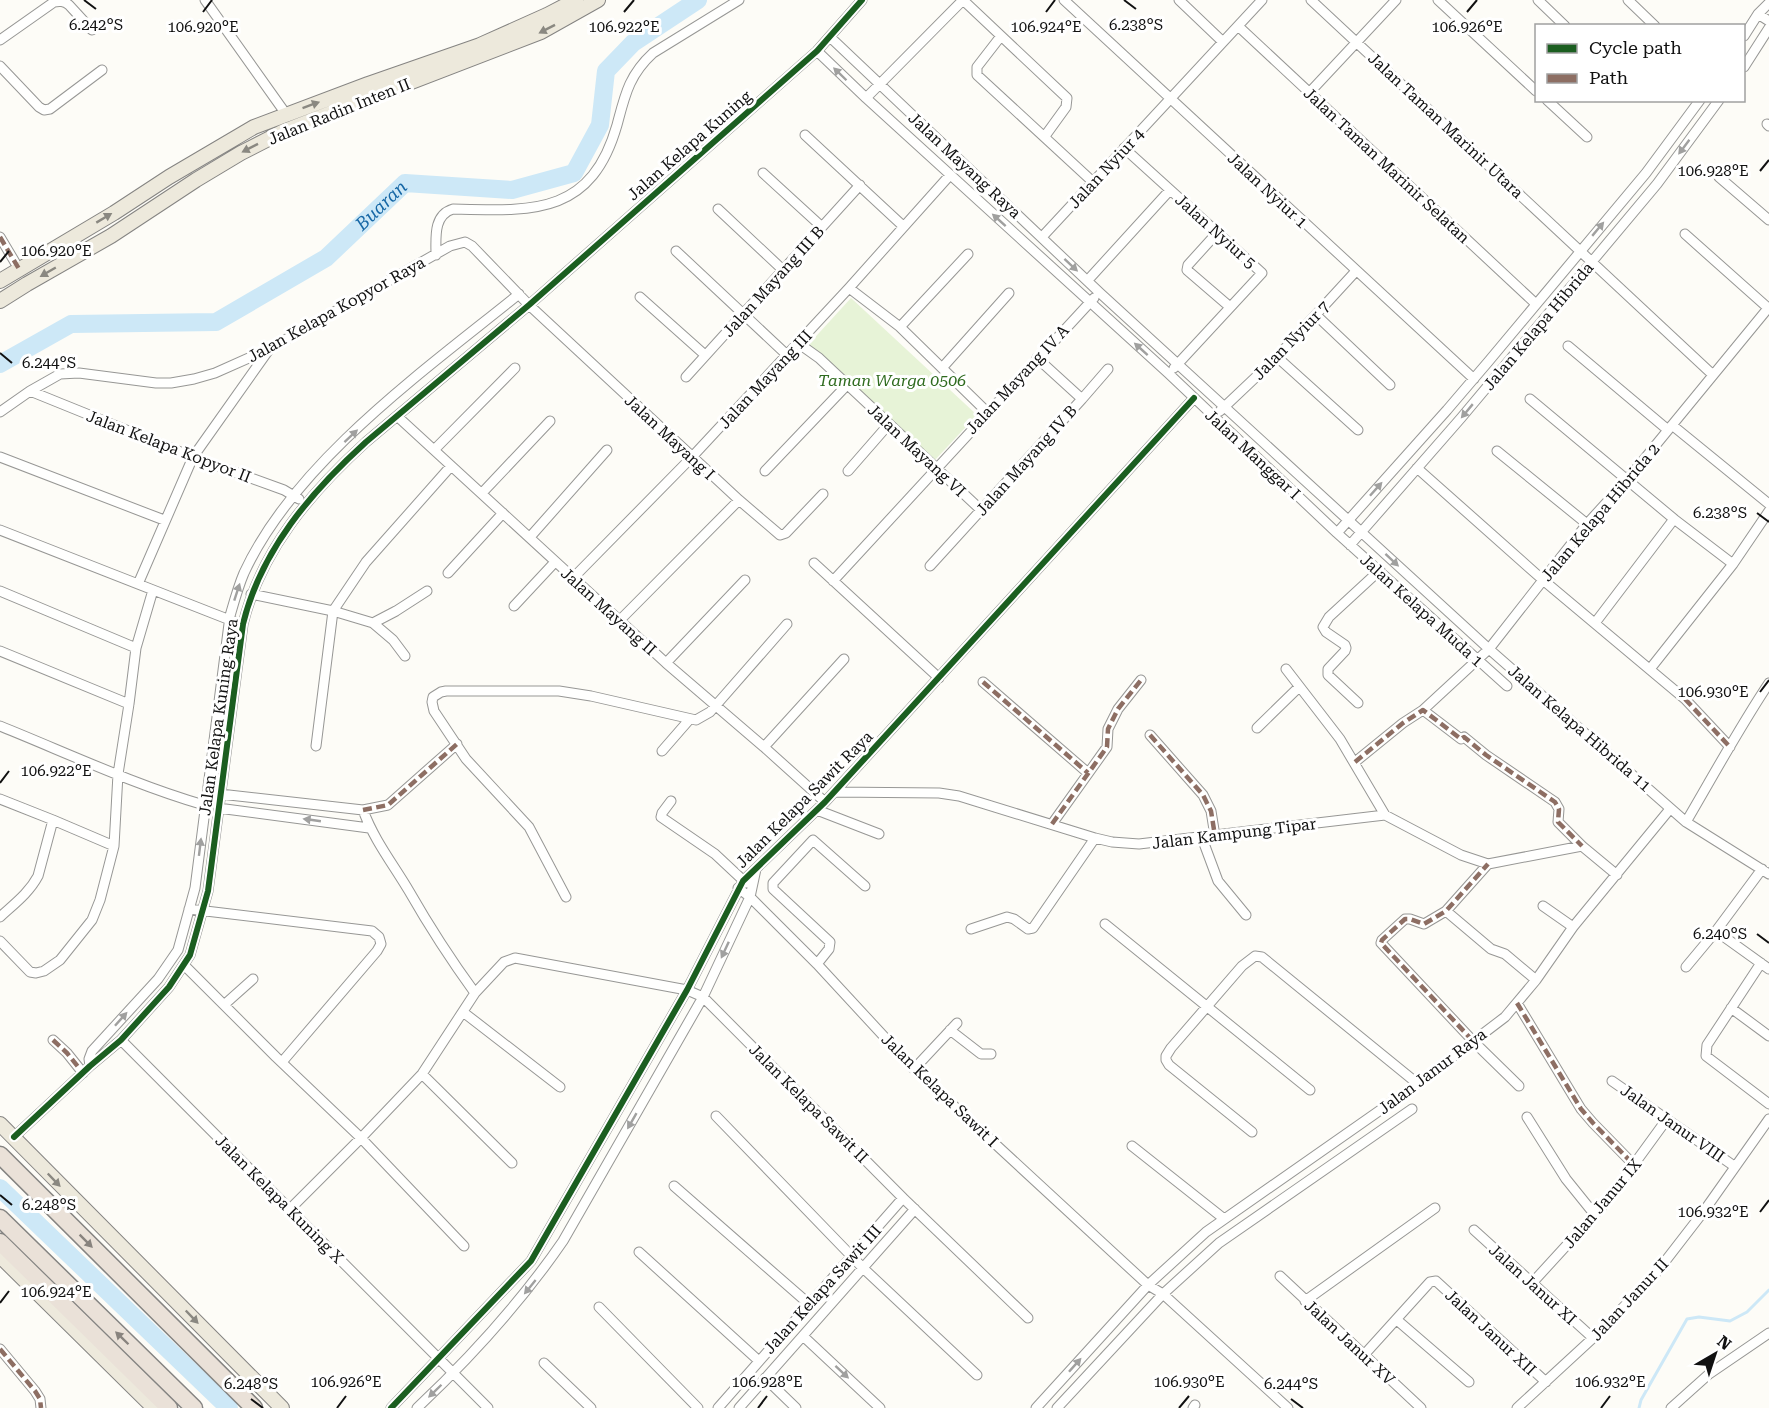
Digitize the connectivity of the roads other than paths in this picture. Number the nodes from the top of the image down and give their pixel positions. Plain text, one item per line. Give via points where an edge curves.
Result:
1 (205, 0) edge
2 (576, 0) edge
3 (598, 0) edge
4 (739, 0) edge
5 (862, 0) edge
6 (963, 0) edge
7 (1064, 0) edge
8 (1179, 0) edge
9 (1262, 0) edge
10 (1311, 0) edge
11 (1396, 0) edge
12 (1438, 0) edge
13 (1538, 0) edge
14 (1628, 0) edge
15 (1769, 3) edge
16 (1758, 14) junction
17 (1769, 21) edge
18 (1563, 24) edge
19 (1654, 24) edge
20 (1238, 26) junction
21 (1769, 27) edge
22 (92, 30) dead end
23 (1745, 33) edge
24 (1001, 36) junction
25 (830, 37) junction
26 (0, 40) edge
27 (1223, 42) junction
28 (1357, 42) junction
29 (817, 51) junction
30 (1745, 64) edge
31 (0, 66) edge
32 (102, 70) dead end
33 (879, 85) junction
34 (1535, 90) edge
35 (1310, 93) junction
36 (866, 98) junction
37 (1170, 99) junction
38 (1549, 102) edge
39 (1699, 102) edge
40 (1718, 102) edge
41 (286, 114) junction
42 (805, 135) dead end
43 (1044, 136) junction
44 (1587, 137) dead end
45 (1124, 148) junction
46 (763, 172) dead end
47 (950, 175) junction
48 (1719, 177) dead end
49 (1093, 182) junction
50 (860, 185) junction
51 (1170, 190) junction
52 (718, 209) dead end
53 (1769, 220) edge
54 (903, 226) junction
55 (822, 227) junction
56 (1217, 233) junction
57 (1685, 234) dead end
58 (0, 237) edge
59 (1042, 237) junction
60 (676, 251) dead end
61 (1580, 251) junction
62 (968, 254) dead end
63 (436, 255) junction
64 (1592, 261) junction
65 (19, 270) junction
66 (783, 270) junction
67 (1356, 271) junction
68 (1088, 280) junction
69 (0, 281) edge
70 (849, 288) junction
71 (1100, 292) junction
72 (1009, 293) dead end
73 (519, 294) junction
74 (640, 297) dead end
75 (0, 301) edge
76 (1089, 302) junction
77 (1536, 304) junction
78 (529, 305) junction
79 (1230, 307) junction
80 (1768, 308) edge
81 (743, 314) junction
82 (1316, 315) junction
83 (900, 327) junction
84 (798, 343) junction
85 (1568, 346) dead end
86 (269, 349) junction
87 (705, 355) junction
88 (787, 355) junction
89 (1277, 357) junction
90 (1037, 358) junction
91 (1178, 364) junction
92 (515, 368) dead end
93 (942, 368) junction
94 (1108, 369) dead end
95 (1168, 373) junction
96 (1713, 375) junction
97 (686, 376) dead end
98 (1474, 379) junction
99 (848, 385) junction
100 (1390, 385) dead end
101 (30, 391) junction
102 (1194, 398) junction
103 (1082, 399) junction
104 (1530, 399) dead end
105 (1224, 407) junction
106 (0, 412) edge
107 (987, 412) junction
108 (1214, 416) junction
109 (398, 417) junction
110 (550, 421) dead end
111 (889, 424) junction
112 (1670, 427) junction
113 (1358, 430) dead end
114 (434, 450) junction
115 (607, 450) dead end
116 (1497, 451) dead end
117 (0, 457) edge
118 (193, 457) junction
119 (692, 458) junction
120 (451, 465) junction
121 (936, 468) junction
122 (1417, 468) junction
123 (765, 471) dead end
124 (848, 471) dead end
125 (1627, 480) junction
126 (482, 493) junction
127 (823, 494) dead end
128 (294, 495) junction
129 (739, 500) junction
130 (306, 503) junction
131 (1769, 504) edge
132 (981, 510) junction
133 (1769, 511) edge
134 (503, 513) junction
135 (1674, 519) junction
136 (164, 520) junction
137 (1348, 520) junction
138 (1587, 524) junction
139 (0, 530) edge
140 (1362, 532) junction
141 (1337, 533) junction
142 (530, 537) junction
143 (1350, 545) junction
144 (555, 562) junction
145 (814, 563) dead end
146 (1733, 564) junction
147 (930, 566) dead end
148 (1380, 570) junction
149 (448, 573) dead end
150 (573, 578) junction
151 (745, 580) dead end
152 (1543, 580) junction
153 (833, 581) junction
154 (136, 584) junction
155 (153, 590) junction
156 (0, 591) edge
157 (427, 591) dead end
158 (251, 594) junction
159 (514, 606) dead end
160 (333, 611) junction
161 (230, 620) junction
162 (620, 621) junction
163 (373, 623) junction
164 (1595, 623) junction
165 (243, 624) junction
166 (787, 624) dead end
167 (136, 648) junction
168 (1489, 649) junction
169 (0, 651) edge
170 (405, 656) dead end
171 (843, 659) dead end
172 (1478, 660) junction
173 (666, 663) junction
174 (1286, 669) dead end
175 (1650, 669) junction
176 (939, 678) junction
177 (1141, 680) dead end
178 (983, 682) dead end
179 (1769, 683) edge
180 (1508, 686) dead end
181 (1299, 687) junction
182 (1358, 703) dead end
183 (129, 704) junction
184 (715, 705) junction
185 (1423, 710) junction
186 (689, 720) junction
187 (0, 726) edge
188 (1257, 728) dead end
189 (1150, 735) dead end
190 (457, 744) junction
191 (316, 746) dead end
192 (764, 747) junction
193 (1730, 747) junction
194 (662, 751) dead end
195 (1354, 762) junction
196 (1088, 773) junction
197 (118, 774) junction
198 (834, 792) junction
199 (220, 794) junction
200 (0, 799) edge
201 (671, 801) dead end
202 (825, 802) junction
203 (204, 805) junction
204 (218, 808) junction
205 (1670, 809) junction
206 (363, 810) junction
207 (817, 810) junction
208 (1385, 815) junction
209 (53, 820) junction
210 (1686, 822) junction
211 (1052, 824) junction
212 (369, 828) junction
213 (799, 828) junction
214 (879, 834) dead end
215 (1215, 836) junction
216 (1095, 838) junction
217 (1202, 838) junction
218 (813, 840) junction
219 (114, 846) junction
220 (1582, 846) junction
221 (1488, 864) junction
222 (1765, 871) edge
223 (1617, 875) junction
224 (744, 885) junction
225 (865, 886) dead end
226 (566, 897) dead end
227 (750, 897) junction
228 (1543, 906) dead end
229 (189, 909) junction
230 (203, 909) junction
231 (1446, 910) junction
232 (1246, 915) dead end
233 (0, 917) edge
234 (1105, 924) dead end
235 (1573, 927) junction
236 (971, 928) dead end
237 (1716, 931) junction
238 (0, 941) edge
239 (817, 964) junction
240 (185, 966) junction
241 (1765, 966) edge
242 (1686, 967) dead end
243 (253, 979) dead end
244 (1536, 980) junction
245 (687, 990) junction
246 (476, 993) junction
247 (703, 997) junction
248 (1517, 1003) junction
249 (225, 1004) junction
250 (1206, 1008) junction
251 (1731, 1008) junction
252 (463, 1012) junction
253 (1769, 1035) edge
254 (53, 1040) dead end
255 (121, 1040) junction
256 (1473, 1041) junction
257 (991, 1054) dead end
258 (282, 1062) junction
259 (87, 1069) junction
260 (914, 1069) junction
261 (422, 1074) junction
262 (1611, 1081) dead end
263 (1418, 1084) junction
264 (1519, 1086) dead end
265 (560, 1087) dead end
266 (1310, 1090) dead end
267 (1769, 1104) edge
268 (1412, 1109) dead end
269 (716, 1116) dead end
270 (1527, 1117) dead end
271 (1667, 1119) junction
272 (1769, 1119) edge
273 (0, 1124) edge
274 (1252, 1132) dead end
275 (14, 1137) junction
276 (361, 1138) junction
277 (1132, 1146) dead end
278 (0, 1155) edge
279 (512, 1163) dead end
280 (1634, 1165) junction
281 (1734, 1166) junction
282 (674, 1186) dead end
283 (903, 1198) junction
284 (1435, 1208) dead end
285 (290, 1209) junction
286 (915, 1209) junction
287 (1595, 1215) junction
288 (0, 1218) edge
289 (1224, 1218) junction
290 (1474, 1230) dead end
291 (0, 1242) edge
292 (464, 1246) dead end
293 (639, 1252) dead end
294 (0, 1256) edge
295 (852, 1256) junction
296 (863, 1268) junction
297 (1280, 1276) dead end
298 (1533, 1282) junction
299 (1148, 1285) junction
300 (1163, 1294) junction
301 (1305, 1300) junction
302 (809, 1304) junction
303 (599, 1307) dead end
304 (1028, 1318) dead end
305 (1397, 1320) junction
306 (1769, 1333) edge
307 (803, 1336) junction
308 (1593, 1338) junction
309 (0, 1349) edge
310 (1364, 1356) junction
311 (439, 1359) junction
312 (759, 1361) junction
313 (544, 1363) dead end
314 (453, 1373) junction
315 (977, 1375) dead end
316 (765, 1378) junction
317 (1469, 1382) dead end
318 (1546, 1382) junction
319 (40, 1408) edge
320 (154, 1408) edge
321 (169, 1408) edge
322 (194, 1408) edge
323 (254, 1408) edge
324 (282, 1408) edge
325 (391, 1408) edge
326 (417, 1408) edge
327 (488, 1408) edge
328 (591, 1408) edge
329 (698, 1408) edge
330 (718, 1408) edge
331 (739, 1408) edge
332 (796, 1408) edge
333 (880, 1408) edge
334 (1036, 1408) edge
335 (1058, 1408) edge
336 (1287, 1408) edge
337 (1421, 1408) edge
338 (1517, 1408) edge
339 (1671, 1408) edge

1 - 41 street
41 -> 2 main road, Jalan Radin Inten II via 480,45
3 -> 75 main road, Jalan Radin Inten II via 541,32 284,131 241,153
4 - 63 street via 643,62 630,80 609,149 583,186 552,204 447,211 438,220
5 - 25 street, Jalan Kelapa Kuning
6 - 24 street
6 - 33 street
7 - 37 street, Jalan Nyiur 1
8 - 27 street
9 - 20 street, Jalan Nyiur 4
10 - 28 street, Jalan Taman Marinir Utara
11 - 28 street
12 - 34 street
13 - 18 street
14 - 19 street
15 - 16 street
16 - 17 street
16 - 23 street
20 - 27 street, Jalan Nyiur 4
20 - 35 street, Jalan Taman Marinir Selatan
21 - 30 street
22 - 26 street via 69,5 59,1
24 - 43 street via 1067,98 1066,107
24 - 43 street via 976,73
25 - 29 street, Jalan Kelapa Kuning
25 - 33 street, Jalan Mayang Raya
27 - 37 street, Jalan Nyiur 4
28 - 35 street
28 - 61 street, Jalan Taman Marinir Utara
36 -> 29 street, Jalan Mayang Raya
29 - 78 street, Jalan Kelapa Kuning
31 - 32 street via 46,110
33 - 36 street
33 - 59 street, Jalan Mayang Raya
35 - 77 street, Jalan Taman Marinir Selatan
36 - 47 street, Jalan Mayang Raya
37 - 45 street, Jalan Nyiur 4
37 - 67 street, Jalan Nyiur 1
38 - 44 street
61 -> 39 street, Jalan Kelapa Hibrida via 1646,173
40 -> 64 street, Jalan Kelapa Hibrida via 1657,184
65 -> 41 main road, Jalan Radin Inten II via 224,144
42 - 50 street
43 - 49 street
45 - 49 street, Jalan Nyiur 4
45 - 51 street, Jalan Nyiur 5
46 - 55 street
47 - 54 street, Jalan Mayang III
76 -> 47 street, Jalan Mayang Raya
48 - 53 street
49 - 59 street, Jalan Nyiur 4
50 - 54 street
50 - 55 street, Jalan Mayang III B
51 - 56 street, Jalan Nyiur 5
51 - 68 street, Jalan Nyiur 5
52 - 66 street
54 - 70 street, Jalan Mayang III
55 - 66 street, Jalan Mayang III B
56 - 79 street via 1186,270
56 - 79 street, Jalan Nyiur 5 via 1262,273
57 - 80 street
58 - 65 street
59 -> 68 street, Jalan Mayang Raya
60 - 81 street
61 - 64 street, Jalan Taman Marinir Utara
61 - 77 street, Jalan Kelapa Hibrida
62 - 83 street
63 - 73 street, Jalan Kelapa Kopyor Raya via 461,242 469,243
63 - 86 street, Jalan Kelapa Kopyor Raya
64 - 96 street, Jalan Taman Marinir Utara
64 -> 122 street, Jalan Kelapa Hibrida
65 - 69 main road, Jalan Radin Inten II
66 - 81 street, Jalan Mayang III B
67 - 82 street, Jalan Nyiur 7
67 - 98 street, Jalan Nyiur 1
68 - 71 street, Jalan Mayang Raya
70 - 83 street
70 - 84 street, Jalan Mayang III
71 - 76 street, Jalan Mayang IV A
71 - 91 street, Jalan Manggar I
72 - 93 street
73 - 78 street, Jalan Mayang I
128 -> 73 street, Jalan Kelapa Kuning Raya via 374,414
74 - 87 street
76 - 90 street, Jalan Mayang IV A
95 -> 76 street, Jalan Manggar I
77 - 98 street, Jalan Kelapa Hibrida
78 - 109 street, Jalan Kelapa Kuning Raya
78 - 119 street, Jalan Mayang I
79 - 91 street
80 - 96 street, Jalan Kelapa Hibrida 2
81 - 87 street, Jalan Mayang III B
81 - 88 street
82 - 89 street, Jalan Nyiur 7
82 - 100 street
83 - 93 street
84 - 88 street, Jalan Mayang III
84 - 99 street, Jalan Mayang VI
85 - 112 street
86 - 101 street, Jalan Kelapa Kopyor Raya via 215,373 182,382 68,372
86 - 118 street
87 - 97 street, Jalan Mayang III B
88 - 119 street, Jalan Mayang III
89 - 105 street, Jalan Nyiur 7
89 - 113 street
90 - 103 street, Jalan Mayang IV B
90 - 107 street, Jalan Mayang IV A
91 - 95 street
91 - 105 street, Jalan Manggar I
92 - 114 street
93 - 107 street
94 - 103 street
95 - 102 street, Jalan Manggar I
96 - 112 street, Jalan Kelapa Hibrida 2
137 -> 98 street, Jalan Kelapa Hibrida
99 - 111 street, Jalan Mayang VI
99 - 123 street
101 - 106 street, Jalan Kelapa Kopyor Raya
101 - 118 street, Jalan Kelapa Kopyor II
102 - 108 street, Jalan Manggar I
102 - 176 street, Jalan Kelapa Sawit Raya
103 - 132 street, Jalan Mayang IV B
104 - 125 street
105 - 108 street
105 - 137 street, Jalan Manggar I
107 - 121 street, Jalan Mayang IV A
108 - 141 street, Jalan Manggar I
109 - 114 street, Jalan Mayang II
109 - 130 street, Jalan Kelapa Kuning Raya via 347,459
110 - 126 street
111 - 121 street, Jalan Mayang VI
111 - 124 street
112 - 125 street, Jalan Kelapa Hibrida 2
112 - 131 street
114 - 120 street, Jalan Mayang II
115 - 142 street
116 - 138 street
117 - 136 street
118 - 128 street, Jalan Kelapa Kopyor II
118 - 136 street
119 - 129 street, Jalan Mayang I
119 - 150 street, Jalan Mayang III
120 - 126 street, Jalan Mayang II
120 - 160 street via 366,562
121 - 132 street, Jalan Mayang VI
121 - 153 street, Jalan Mayang IV A
122 - 140 street, Jalan Kelapa Hibrida
122 - 152 street
125 - 135 street
125 - 138 street, Jalan Kelapa Hibrida 2
126 - 134 street, Jalan Mayang II
127 - 129 street, Jalan Mayang I via 781,535
128 - 130 street, Jalan Kelapa Kopyor II
161 -> 128 street, Jalan Kelapa Kuning Raya via 244,573
129 - 162 street
130 - 158 street, Jalan Kelapa Kuning Raya via 273,550
132 - 147 street, Jalan Mayang IV B
133 - 146 street
134 - 142 street, Jalan Mayang II
134 - 149 street
135 - 146 street
135 - 164 street
136 - 154 street
137 - 140 street, Jalan Kelapa Muda 1
137 - 141 street, Jalan Kelapa Hibrida
138 - 152 street, Jalan Kelapa Hibrida 2
139 - 154 street
140 - 143 street, Jalan Kelapa Hibrida
140 -> 168 street, Jalan Kelapa Muda 1
141 - 143 street, Jalan Kelapa Muda 1
142 - 144 street, Jalan Mayang II
143 - 148 street, Jalan Kelapa Muda 1
144 - 150 street, Jalan Mayang II
144 - 159 street
145 - 153 street
146 - 175 street
148 - 172 street, Jalan Kelapa Muda 1
148 - 182 street via 1323,627 1346,648 1328,669 1328,675
150 - 162 street, Jalan Mayang II
151 - 173 street
152 - 164 street
152 - 168 street, Jalan Kelapa Hibrida 2
153 - 176 street
154 - 155 street
155 - 161 street
155 - 167 street
156 - 167 street
157 - 163 street
158 - 160 street
158 - 165 street, Jalan Kelapa Kuning Raya
160 - 163 street
160 - 191 street
161 - 165 street
161 - 203 street, Jalan Kelapa Kuning Raya
162 - 173 street, Jalan Mayang II
163 - 170 street
164 - 175 street
165 - 199 street, Jalan Kelapa Kuning Raya
166 - 184 street
167 - 183 street
168 - 172 street, Jalan Kelapa Hibrida 2
168 - 205 street, Jalan Kelapa Hibrida 11
169 - 183 street
171 - 192 street
172 - 180 street, Jalan Kelapa Muda 1
172 - 185 street, Jalan Kelapa Hibrida 2
173 - 184 street, Jalan Mayang II
174 - 181 street
175 - 193 street
176 - 198 street, Jalan Kelapa Sawit Raya
177 - 196 street via 1118,709 1108,729 1107,747
178 - 196 street
179 - 193 street
181 - 188 street
181 - 195 street
183 - 197 street
184 - 186 street via 698,720
184 - 192 street, Jalan Mayang II
185 - 195 street, Jalan Kelapa Hibrida 2
185 - 220 street via 1555,802 1559,808 1558,822
186 - 190 street via 560,691 441,692 433,698 432,706
186 - 194 street
187 - 197 street
189 - 215 street via 1203,795
190 - 206 street via 388,805
190 - 226 street via 474,768 529,826
192 - 202 street, Jalan Mayang II
193 - 210 street
195 - 208 street
196 - 211 street
197 - 203 street
197 - 219 street
198 - 202 street, Jalan Kelapa Sawit Raya
198 - 211 street, Jalan Kampung Tipar via 950,794
199 - 204 street, Jalan Kelapa Kuning Raya
199 - 206 street
200 - 209 street
201 - 224 street, Jalan Kelapa Sawit I via 661,818 715,854
202 - 207 street, Jalan Kelapa Sawit Raya
229 -> 203 street, Jalan Kelapa Kuning Raya
212 -> 204 street
204 - 230 street, Jalan Kelapa Kuning Raya
205 - 210 street, Jalan Kelapa Hibrida 11
205 - 223 street, Jalan Janur Raya
206 - 212 street
207 - 213 street, Jalan Kelapa Sawit Raya
207 - 214 street
208 - 215 street, Jalan Kampung Tipar
208 - 221 street via 1461,855
209 - 219 street
209 - 233 street via 38,876 24,896
210 - 222 street, Jalan Kelapa Hibrida 11
211 - 216 street, Jalan Kampung Tipar
212 - 246 street via 424,919
213 - 218 street
213 - 224 street, Jalan Kelapa Sawit Raya
215 - 217 street, Jalan Kampung Tipar
216 - 217 street, Jalan Kampung Tipar via 1138,844
216 - 236 street via 1032,928 1007,917
217 - 232 street via 1218,881
218 - 225 street
218 - 239 street via 772,887 830,942
219 - 238 street via 97,910 60,960 44,971 30,972
220 - 221 street
220 - 223 street
221 - 231 street
222 - 237 street
223 - 235 street, Jalan Janur Raya
224 - 227 street, Jalan Kelapa Sawit I
224 - 245 street, Jalan Kelapa Sawit Raya
227 - 239 street, Jalan Kelapa Sawit I
227 -> 247 street
228 - 235 street
229 - 230 street
259 -> 229 street, Jalan Kelapa Kuning Raya via 92,1051 158,979 178,950
230 - 240 street, Jalan Kelapa Kuning Raya
230 - 258 street via 372,932 379,937 377,951
231 - 244 street via 1491,949 1505,954
231 - 256 street via 1424,924 1405,919 1381,943
234 - 250 street
235 - 244 street, Jalan Janur Raya
237 - 241 street
237 - 242 street
239 - 260 street, Jalan Kelapa Sawit I
240 - 249 street
240 - 255 street, Jalan Kelapa Kuning Raya
241 - 251 street
243 - 249 street
244 - 248 street, Jalan Janur Raya
245 - 246 street via 515,958 499,966
245 - 247 street
245 - 311 street, Jalan Kelapa Sawit Raya via 531,1261
246 - 252 street
247 - 283 street, Jalan Kelapa Sawit II
247 -> 314 street via 543,1271
248 - 256 street, Jalan Janur Raya
248 - 280 street via 1581,1109
249 - 258 street
250 - 263 street via 1242,966 1255,956 1262,957
250 - 266 street
250 - 274 street via 1171,1048 1166,1060
251 - 253 street
251 - 267 street via 1707,1045 1706,1056
252 - 261 street
252 - 265 street
254 - 259 street
255 - 259 street, Jalan Kelapa Kuning Raya
255 - 285 street, Jalan Kelapa Kuning X
256 - 263 street, Jalan Janur Raya
256 - 264 street
257 - 260 street via 981,1054 953,1027
258 - 276 street
259 - 275 street, Jalan Kelapa Kuning Raya
260 - 299 street, Jalan Kelapa Sawit I
261 - 276 street
261 - 279 street
262 - 271 street, Jalan Janur VIII
263 - 289 street, Jalan Janur Raya
268 - 300 street, Jalan Janur Raya via 1220,1243
269 - 295 street
270 - 287 street via 1566,1179
271 - 280 street, Jalan Janur IX
271 - 281 street, Jalan Janur VIII
272 - 281 street, Jalan Janur II
273 - 275 main road
275 -> 324 main road
276 - 285 street
276 - 292 street
277 - 289 street
278 -> 323 highway
280 - 287 street, Jalan Janur IX
281 - 308 street, Jalan Janur II via 1653,1277
282 - 302 street
283 - 286 street, Jalan Kelapa Sawit II
283 - 295 street, Jalan Kelapa Sawit III
284 - 301 street
285 - 311 street, Jalan Kelapa Kuning X
286 - 296 street, Jalan Kelapa Sawit III
286 - 304 street, Jalan Kelapa Sawit II
287 - 298 street, Jalan Janur IX
322 -> 288 highway
289 - 299 street, Jalan Janur Raya
290 - 298 street, Jalan Janur XI
291 - 321 highway
293 - 312 street
294 - 320 main road
295 - 296 street
295 - 302 street, Jalan Kelapa Sawit III
296 - 307 street, Jalan Kelapa Sawit III
296 - 315 street
297 - 301 street, Jalan Janur XV
298 - 308 street, Jalan Janur XI
299 - 300 street, Jalan Kelapa Sawit I
334 -> 299 street, Jalan Janur Raya
300 - 335 street, Jalan Janur Raya
300 - 336 street, Jalan Kelapa Sawit I
301 - 310 street, Jalan Janur XV
302 - 312 street, Jalan Kelapa Sawit III
303 - 329 street
305 - 310 street
305 - 317 street
305 - 318 street, Jalan Janur XII via 1430,1282 1436,1281
306 - 339 street via 1709,1374
307 - 316 street, Jalan Kelapa Sawit III
307 -> 333 street
308 - 318 street, Jalan Janur II
309 - 319 street via 35,1391
310 - 337 street, Jalan Janur XV
311 - 314 street, Jalan Kelapa Kuning X
311 - 325 street, Jalan Kelapa Sawit Raya
312 - 330 street, Jalan Kelapa Sawit III
313 - 328 street
314 -> 326 street
314 - 327 street, Jalan Kelapa Kuning X
316 - 331 street, Jalan Kelapa Sawit III
316 - 332 street
318 - 338 street, Jalan Janur II

